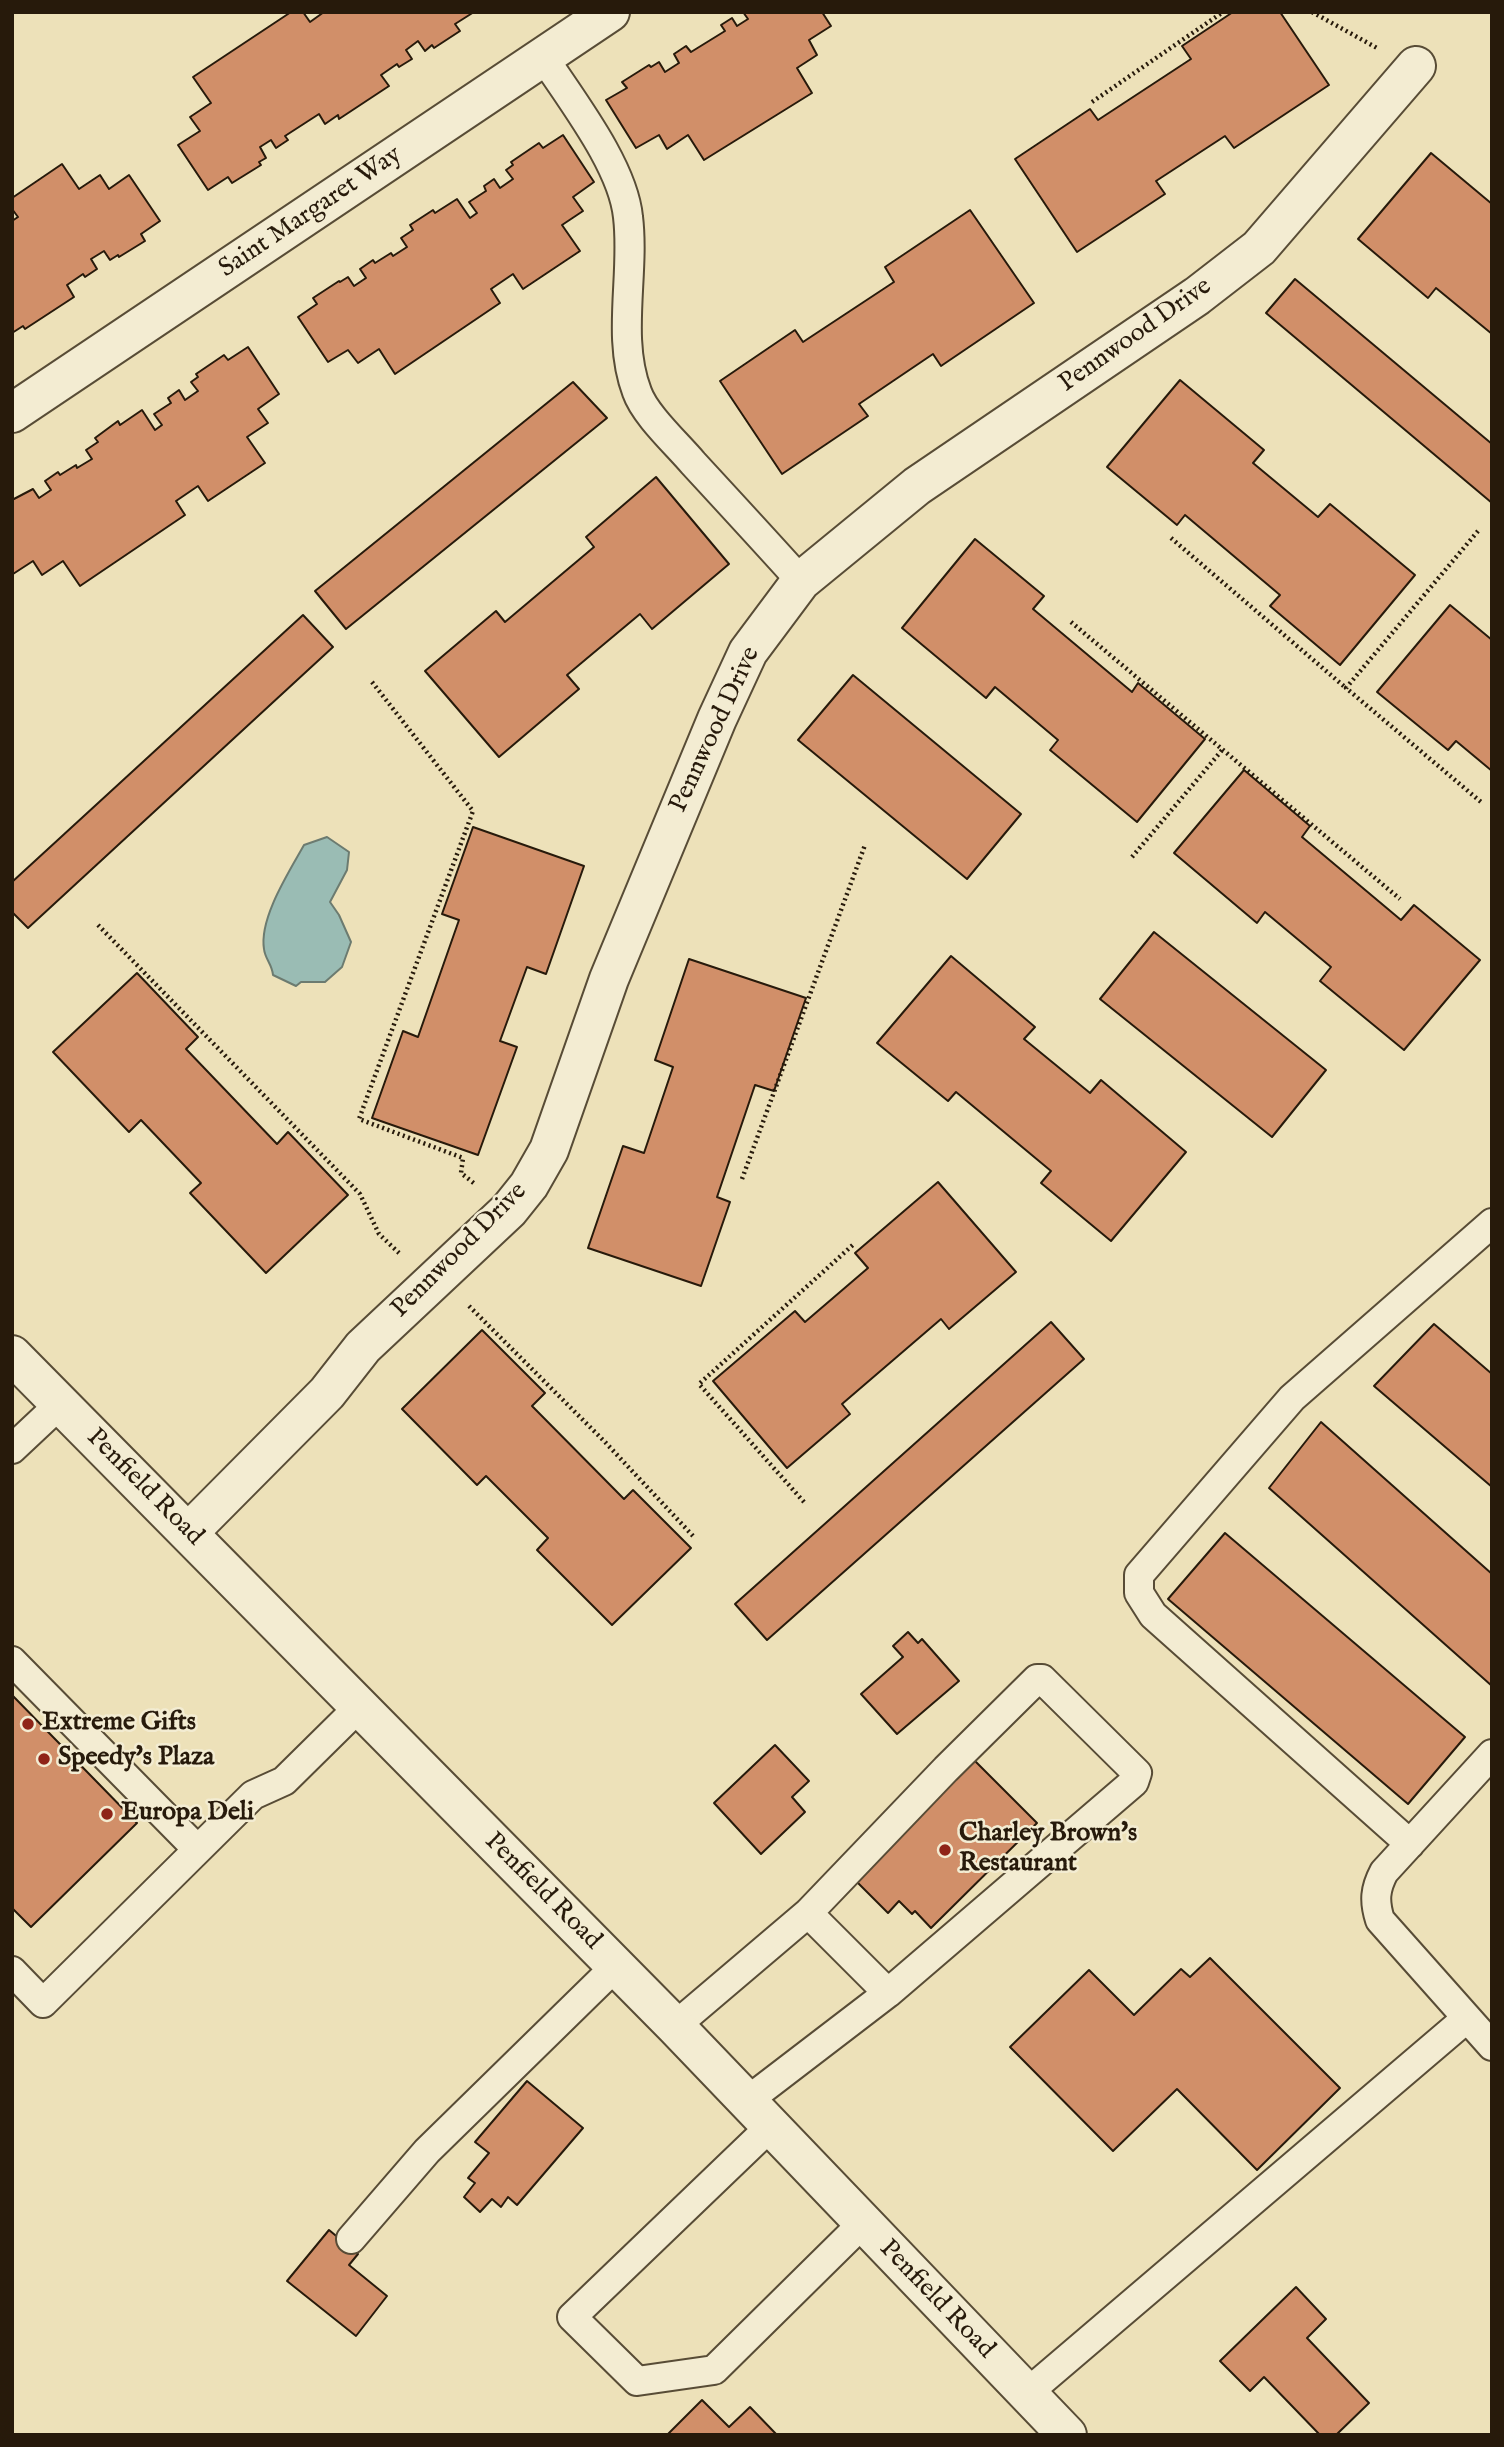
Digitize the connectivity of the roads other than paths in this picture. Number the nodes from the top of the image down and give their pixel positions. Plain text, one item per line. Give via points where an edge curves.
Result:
1 (610, 12) edge
2 (544, 58) junction
3 (1416, 66) road end
4 (12, 413) edge
5 (802, 581) junction
6 (1492, 1223) edge
7 (12, 1354) edge
8 (60, 1404) junction
9 (12, 1449) edge
10 (189, 1532) junction
11 (12, 1661) edge
12 (359, 1707) junction
13 (1492, 1755) edge
14 (1410, 1844) junction
15 (197, 1849) junction
16 (808, 1913) junction
17 (615, 1966) junction
18 (12, 1971) edge
19 (888, 1993) junction
20 (1467, 2018) junction
21 (675, 2026) junction
22 (1492, 2046) edge
23 (759, 2114) junction
24 (863, 2223) junction
25 (351, 2239) dead end
26 (1026, 2394) junction
27 (1067, 2435) edge

1 - 2 street, Saint Margaret Way
2 - 4 street, Saint Margaret Way
2 - 5 lane via 603,150 628,215 627,348 637,393 660,426
3 - 5 street, Pennwood Drive via 1259,248 918,486
5 - 10 street, Pennwood Drive via 742,663 609,979 549,1150 529,1185 509,1210 363,1347 327,1393
6 - 14 lane via 1292,1398 1139,1575 1139,1594 1153,1615
7 - 8 street, Penfield Road
8 - 9 lane
8 - 10 street, Penfield Road
10 - 12 street, Penfield Road
11 - 15 lane
12 - 15 lane via 284,1781 253,1795
12 - 17 street, Penfield Road
13 - 14 lane
14 - 20 lane via 1377,1885 1377,1912
15 - 18 lane via 43,2003
16 - 19 lane
16 - 19 lane via 1037,1679 1137,1773 1134,1783
16 - 21 lane
17 - 21 street, Penfield Road
17 - 25 lane via 428,2151
19 - 23 lane
20 - 22 lane
20 - 26 lane
21 - 23 street, Penfield Road
23 - 24 street, Penfield Road
23 - 24 lane via 572,2317 637,2381 714,2370
24 - 26 street, Penfield Road
26 - 27 street, Penfield Road

